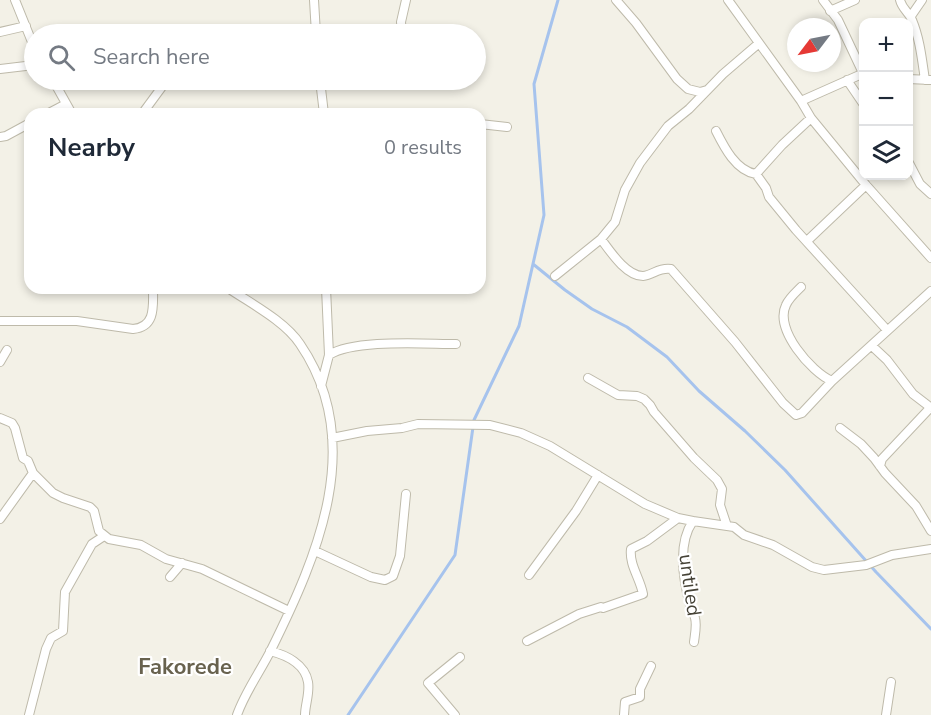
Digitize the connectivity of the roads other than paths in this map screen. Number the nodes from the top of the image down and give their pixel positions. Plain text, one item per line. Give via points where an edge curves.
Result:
1 (314, 0) edge
2 (406, 0) edge
3 (728, 0) edge
4 (823, 0) edge
5 (855, 0) edge
6 (900, 0) edge
7 (922, 0) edge
8 (18, 1) edge
9 (620, 2) edge
10 (830, 11) junction
11 (911, 16) junction
12 (25, 24) edge
13 (315, 24) edge
14 (401, 24) edge
15 (24, 26) edge
16 (0, 32) edge
17 (758, 44) junction
18 (24, 66) edge
19 (0, 69) edge
20 (863, 72) edge
21 (859, 75) edge
22 (913, 79) edge
23 (847, 80) junction
24 (928, 80) edge
25 (711, 88) junction
26 (58, 90) edge
27 (159, 90) edge
28 (321, 90) edge
29 (859, 98) edge
30 (801, 101) junction
31 (66, 104) junction
32 (58, 108) edge
33 (68, 108) edge
34 (146, 108) edge
35 (323, 108) edge
36 (811, 118) junction
37 (486, 125) edge
38 (24, 126) edge
39 (507, 127) dead end
40 (716, 131) dead end
41 (0, 137) edge
42 (913, 169) edge
43 (756, 174) junction
44 (866, 185) junction
45 (931, 194) edge
46 (601, 239) junction
47 (807, 241) junction
48 (930, 253) edge
49 (555, 276) dead end
50 (801, 287) dead end
51 (931, 291) edge
52 (153, 294) edge
53 (236, 294) edge
54 (326, 294) edge
55 (0, 321) edge
56 (887, 330) junction
57 (456, 344) dead end
58 (872, 346) junction
59 (7, 350) dead end
60 (329, 355) junction
61 (0, 362) edge
62 (588, 378) dead end
63 (832, 381) junction
64 (321, 386) junction
65 (931, 407) edge
66 (0, 418) edge
67 (840, 428) dead end
68 (332, 438) junction
69 (880, 466) junction
70 (33, 473) junction
71 (598, 475) junction
72 (406, 494) dead end
73 (678, 518) junction
74 (0, 519) edge
75 (690, 524) junction
76 (727, 526) junction
77 (931, 531) edge
78 (104, 536) junction
79 (931, 549) edge
80 (315, 551) junction
81 (182, 563) junction
82 (529, 575) dead end
83 (170, 577) dead end
84 (289, 611) junction
85 (527, 641) dead end
86 (694, 642) dead end
87 (270, 651) junction
88 (460, 657) dead end
89 (651, 666) dead end
90 (891, 682) dead end
91 (29, 715) edge
92 (237, 715) edge
93 (305, 715) edge
94 (455, 715) edge
95 (624, 715) edge
96 (886, 715) edge

1 - 13 street
2 - 14 street
3 - 17 street
4 - 10 street
5 - 10 street
6 - 11 street
7 - 11 street
8 - 12 street
9 - 25 street via 682,84 700,92
10 - 20 street
11 - 24 street
15 - 16 street
17 - 25 street
17 - 30 street
18 - 19 street
21 - 23 street
22 - 24 street
23 - 29 street
23 - 30 street
25 - 46 street via 659,137 625,190 615,222
26 - 31 street
27 - 34 street
28 - 35 street
30 - 36 street
31 - 32 street
31 - 33 street
36 - 43 street
36 - 44 street
37 - 39 street
38 - 41 street
40 - 43 street via 740,167
42 - 45 street
43 - 47 street
44 - 47 street
44 - 48 street
46 - 49 street
46 - 63 street via 631,272 646,276 670,269 796,416
47 - 56 street
50 - 63 street via 786,305 786,326 791,341 807,363
51 - 56 street
52 - 55 street via 150,322 141,328 77,321
53 - 64 street via 300,343
54 - 60 street
56 - 58 street
57 - 60 street via 360,345
58 - 63 street
58 - 65 street via 913,394
59 - 61 street
60 - 64 street
62 - 76 street via 618,395 637,396 650,405 717,480
64 - 68 street
65 - 69 street via 882,459
66 - 70 street via 12,423 23,458
67 - 69 street
68 - 71 street via 418,424 490,425 550,446
68 - 80 street via 331,486
69 - 77 street via 916,506
70 - 74 street
70 - 78 street via 53,493 90,507
71 - 73 street via 645,504
71 - 82 street
72 - 80 street via 400,556 393,576 385,580 371,577
73 - 75 street
73 - 85 street via 631,549 632,565 643,594 579,614
75 - 76 street
75 - 86 street, untiled via 683,561 696,620
76 - 79 street via 824,570 866,565 892,555
78 - 81 street via 141,545
78 - 91 street via 92,544 65,592 63,631 51,638 46,649
80 - 84 street
81 - 83 street
81 - 84 street
84 - 87 street
87 - 92 street
87 - 93 street via 304,670 308,683
88 - 94 street via 428,682
89 - 95 street via 640,697 625,702
90 - 96 street

